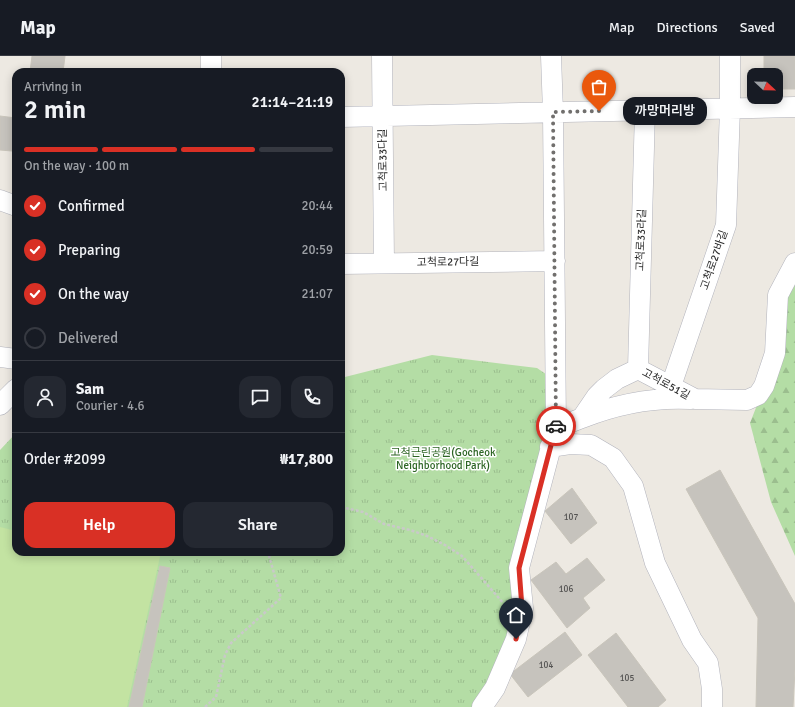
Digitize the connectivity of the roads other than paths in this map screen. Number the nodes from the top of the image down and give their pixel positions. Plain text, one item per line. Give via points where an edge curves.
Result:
1 (211, 56) edge
2 (382, 56) edge
3 (551, 56) edge
4 (730, 56) edge
5 (211, 68) edge
6 (795, 107) edge
7 (730, 108) junction
8 (645, 110) junction
9 (553, 112) junction
10 (382, 116) junction
11 (345, 117) edge
12 (0, 200) edge
13 (12, 204) edge
14 (554, 261) junction
15 (384, 263) junction
16 (795, 263) edge
17 (345, 264) edge
18 (0, 357) edge
19 (12, 358) edge
20 (638, 369) junction
21 (671, 386) junction
22 (12, 393) edge
23 (695, 399) junction
24 (0, 405) edge
25 (582, 418) junction
26 (556, 428) junction
27 (550, 447) junction
28 (482, 707) edge
29 (712, 707) edge

1 - 5 street
2 - 10 street, 고척로33다길
3 - 9 street
4 - 7 street, 고척로27바길
6 - 7 street
7 - 8 street
7 - 21 street, 고척로27바길 via 726,225
8 - 9 street
8 - 20 street, 고척로33라길
9 - 10 street
9 - 14 street
10 - 11 street
10 - 15 street, 고척로33다길
12 - 13 street
14 - 15 street, 고척로27다길
14 - 26 street
15 - 17 street, 고척로27다길
16 - 23 street, 고척로51길 via 778,295 775,353 764,386 758,395 747,400
18 - 19 street
20 - 21 street, 고척로51길
20 - 25 street, 고척로51길 via 617,379 604,389
21 - 23 street, 고척로51길
22 - 24 street
23 - 25 street via 669,398 644,401 603,409
25 - 26 street
26 - 27 street
27 - 28 street via 519,568 522,608 516,639 495,688
27 - 29 street via 570,444 591,445 613,458 633,486 655,563 692,640 708,663

